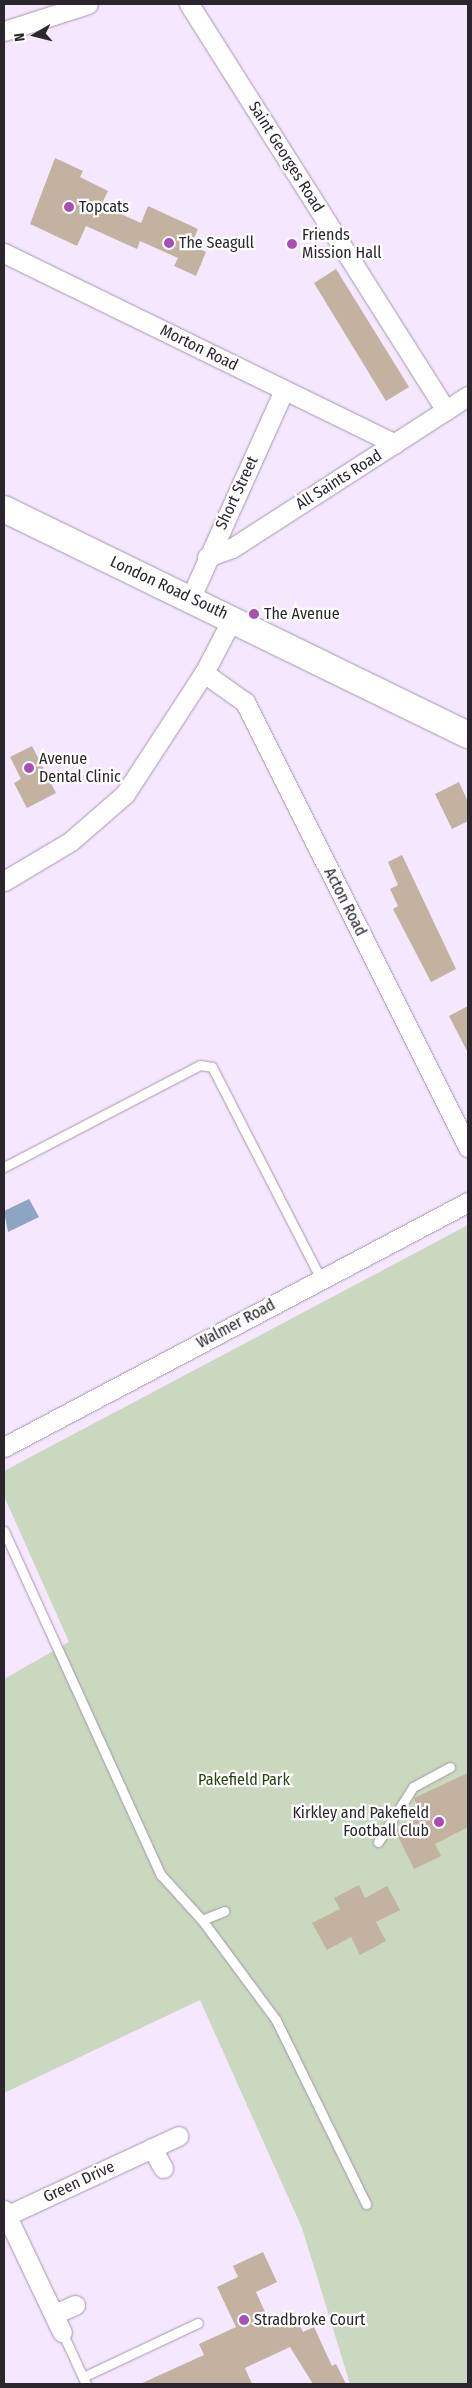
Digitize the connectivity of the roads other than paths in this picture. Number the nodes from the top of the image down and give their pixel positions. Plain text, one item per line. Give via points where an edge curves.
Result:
1 (88, 4) edge
2 (190, 4) edge
3 (4, 31) edge
4 (4, 253) edge
5 (284, 390) junction
6 (468, 396) edge
7 (446, 411) junction
8 (395, 444) junction
9 (4, 509) edge
10 (207, 558) junction
11 (191, 597) junction
12 (233, 617) junction
13 (204, 673) junction
14 (468, 735) edge
15 (4, 882) edge
16 (468, 1146) edge
17 (4, 1166) edge
18 (468, 1202) edge
19 (321, 1279) junction
20 (4, 1447) edge
21 (4, 1531) edge
22 (450, 1767) dead end
23 (378, 1842) dead end
24 (224, 1911) dead end
25 (202, 1920) junction
26 (178, 2136) dead end
27 (152, 2148) junction
28 (163, 2168) dead end
29 (366, 2204) dead end
30 (5, 2213) edge
31 (75, 2305) dead end
32 (54, 2314) junction
33 (198, 2323) dead end
34 (62, 2332) joint
35 (85, 2381) edge

1 - 3 street
2 - 7 street, Saint Georges Road
4 - 5 street, Morton Road
5 - 8 street, Morton Road
5 - 10 street, Short Street
6 - 7 street, All Saints Road
7 - 8 street, All Saints Road
8 - 10 street, All Saints Road via 232,548
9 - 11 main road, London Road South
10 - 11 street, Short Street
11 - 12 main road, London Road South
12 - 13 street
12 - 14 main road, London Road South
13 - 15 street via 125,794 71,841
13 - 16 street, Acton Road via 244,702
17 - 19 lane via 200,1065 212,1067
18 - 19 street, Walmer Road
19 - 20 street, Walmer Road
21 - 25 lane via 160,1875
22 - 23 lane via 413,1787
24 - 25 lane
25 - 29 lane via 276,2020
26 - 27 street, Green Drive
27 - 28 street
27 - 30 street, Green Drive
30 - 32 street, Green Drive
31 - 32 street
32 - 34 street, Green Drive
33 - 35 lane
34 - 35 lane

